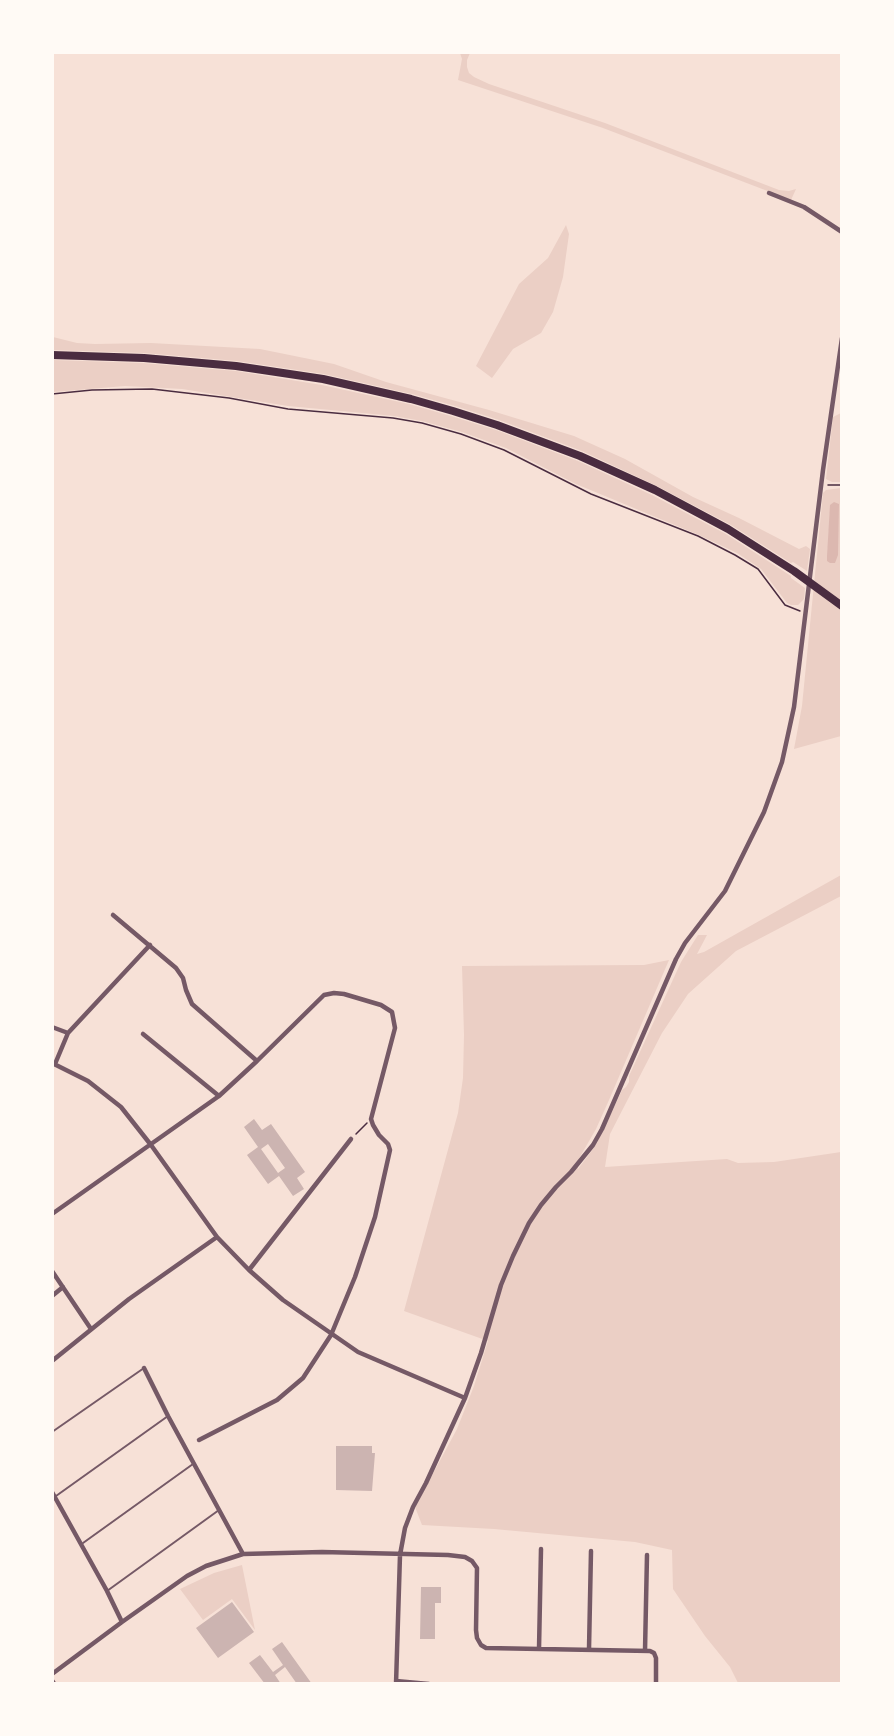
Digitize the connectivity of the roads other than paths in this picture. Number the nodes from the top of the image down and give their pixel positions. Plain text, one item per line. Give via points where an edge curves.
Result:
1 (769, 193) dead end
2 (842, 232) edge
3 (842, 338) edge
4 (52, 355) edge
5 (842, 606) edge
6 (113, 915) dead end
7 (150, 945) junction
8 (52, 1026) edge
9 (68, 1033) junction
10 (144, 1034) dead end
11 (257, 1061) junction
12 (54, 1064) edge
13 (219, 1096) junction
14 (351, 1139) road end
15 (151, 1145) junction
16 (52, 1214) edge
17 (217, 1237) junction
18 (249, 1270) junction
19 (52, 1271) edge
20 (63, 1287) junction
21 (52, 1296) edge
22 (91, 1329) junction
23 (331, 1335) junction
24 (52, 1361) edge
25 (144, 1368) joint
26 (465, 1398) junction
27 (168, 1416) junction
28 (52, 1432) edge
29 (199, 1440) dead end
30 (195, 1463) junction
31 (54, 1495) edge
32 (219, 1510) junction
33 (80, 1545) junction
34 (541, 1549) dead end
35 (591, 1551) dead end
36 (243, 1554) junction
37 (400, 1555) junction
38 (647, 1555) dead end
39 (107, 1591) junction
40 (122, 1622) junction
41 (539, 1649) junction
42 (589, 1649) junction
43 (645, 1651) junction
44 (52, 1674) edge
45 (396, 1682) edge
46 (429, 1683) edge
47 (656, 1683) edge

1 - 2 street via 804,207
3 - 26 street via 794,707 782,762 764,812 729,883 676,958 602,1129 541,1205 524,1233 501,1285
4 - 5 highway via 236,366 323,379 453,411 580,456 655,490 728,529
6 - 7 street
7 - 9 street
7 - 11 street via 176,968 192,1005
8 - 9 street
9 - 12 street
10 - 13 street
11 - 13 street
11 - 23 street via 324,994 344,994 392,1011 395,1028 371,1119 390,1150 375,1217
12 - 15 street via 88,1082 121,1107
13 - 15 street
14 - 18 street
15 - 16 street
15 - 17 street
17 - 18 street
17 - 22 street
18 - 23 street
19 - 20 street
20 - 21 street
20 - 22 street
22 - 24 street
23 - 26 street via 358,1352
23 - 29 street via 303,1378 278,1400
25 - 27 street
25 - 28 lane
26 - 37 street via 413,1507
27 - 30 street
27 - 31 lane
30 - 32 street
30 - 33 lane
31 - 33 street
32 - 36 street
32 - 39 lane
33 - 39 street
34 - 41 street
35 - 42 street
36 - 37 street
36 - 40 street via 187,1576
37 - 41 street via 448,1555 472,1561 477,1568 476,1630 481,1645
37 - 45 street
38 - 43 street
39 - 40 street
40 - 44 street
41 - 42 street
42 - 43 street
43 - 47 street via 654,1653 656,1658
45 - 46 street

